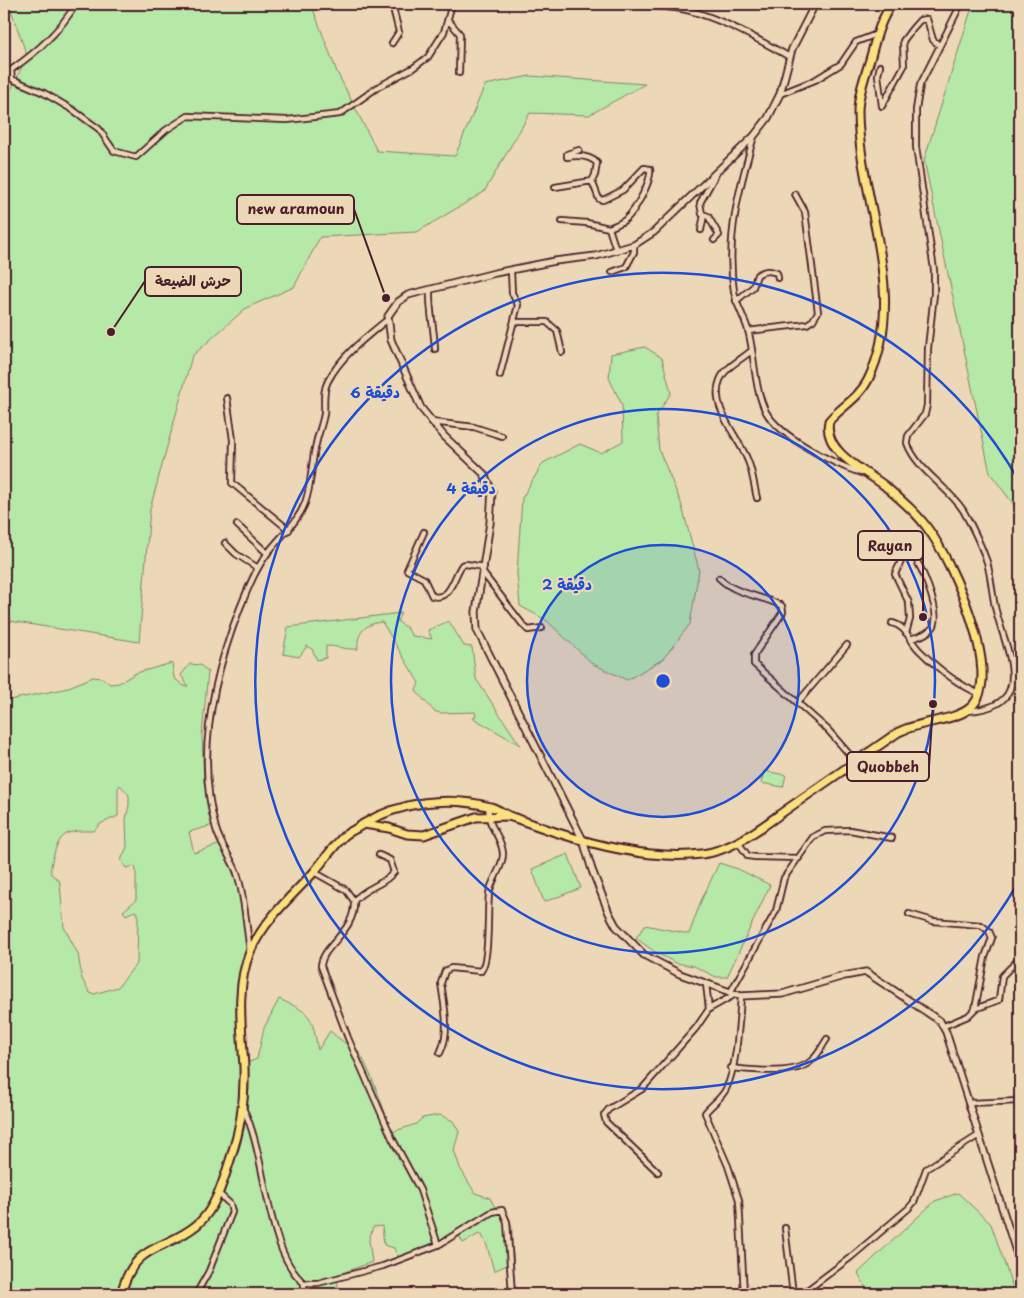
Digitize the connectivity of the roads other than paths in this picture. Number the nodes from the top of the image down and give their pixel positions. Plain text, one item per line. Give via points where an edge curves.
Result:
1 (76, 4) edge
2 (392, 4) edge
3 (452, 4) edge
4 (636, 4) edge
5 (815, 4) edge
6 (892, 4) edge
7 (961, 4) edge
8 (448, 20) junction
9 (877, 34) junction
10 (392, 43) dead end
11 (939, 45) junction
12 (790, 57) junction
13 (880, 66) dead end
14 (459, 73) dead end
15 (780, 94) junction
16 (754, 136) junction
17 (578, 150) dead end
18 (719, 168) junction
19 (592, 182) junction
20 (555, 187) dead end
21 (794, 194) dead end
22 (704, 215) junction
23 (562, 221) dead end
24 (609, 228) junction
25 (700, 230) dead end
26 (714, 240) dead end
27 (634, 245) junction
28 (616, 250) junction
29 (511, 271) junction
30 (612, 272) dead end
31 (778, 278) dead end
32 (430, 289) junction
33 (736, 301) junction
34 (388, 320) junction
35 (515, 322) junction
36 (748, 331) junction
37 (435, 348) dead end
38 (751, 351) junction
39 (562, 352) dead end
40 (500, 375) dead end
41 (227, 398) dead end
42 (432, 422) junction
43 (502, 436) dead end
44 (867, 474) junction
45 (757, 498) dead end
46 (236, 525) dead end
47 (289, 530) junction
48 (424, 532) dead end
49 (226, 543) dead end
50 (267, 553) junction
51 (258, 568) junction
52 (483, 570) junction
53 (719, 578) dead end
54 (892, 623) dead end
55 (542, 628) dead end
56 (906, 633) junction
57 (910, 639) junction
58 (847, 645) dead end
59 (980, 694) junction
60 (798, 702) junction
61 (966, 711) junction
62 (856, 762) junction
63 (477, 804) junction
64 (489, 806) junction
65 (488, 816) junction
66 (509, 816) junction
67 (476, 817) junction
68 (364, 824) junction
69 (892, 838) dead end
70 (583, 840) junction
71 (738, 842) junction
72 (379, 854) dead end
73 (799, 858) junction
74 (314, 872) junction
75 (354, 902) junction
76 (909, 914) dead end
77 (250, 952) junction
78 (1020, 958) edge
79 (706, 984) junction
80 (732, 994) junction
81 (741, 996) junction
82 (708, 1009) junction
83 (975, 1009) junction
84 (944, 1026) junction
85 (827, 1039) dead end
86 (440, 1053) dead end
87 (731, 1068) junction
88 (1020, 1101) edge
89 (969, 1103) junction
90 (243, 1108) junction
91 (979, 1135) junction
92 (658, 1172) dead end
93 (217, 1192) junction
94 (785, 1228) dead end
95 (438, 1245) junction
96 (1020, 1264) edge
97 (304, 1283) junction
98 (512, 1293) edge
99 (121, 1294) edge
100 (196, 1294) edge
101 (304, 1294) edge
102 (744, 1294) edge
103 (793, 1294) edge
104 (802, 1294) edge

1 - 8 street via 42,47 11,70 12,79 73,110 99,129 111,148 131,157 138,156 166,130 188,116 287,120 340,114 428,57
2 - 10 street via 399,32
3 - 8 street
4 - 12 street via 702,15
5 - 12 street
6 - 9 main road
7 - 11 street
8 - 14 street via 460,34
9 - 15 street via 856,42 841,64 815,80
9 - 44 main road via 858,113 885,292 884,333 873,368 862,389 834,416 828,427 836,448
11 - 13 street via 933,40 926,18 920,20 903,41 904,66 882,106
11 - 61 street via 920,85 916,110 916,147 934,270 927,404 925,414 906,443 921,464 956,500 974,532 986,561 1006,646 1010,689 993,706
12 - 15 street
15 - 16 street via 774,110
16 - 18 street
16 - 33 street via 736,209 732,263
17 - 19 street via 567,154 567,157 583,156 597,163
18 - 22 street via 700,203
18 - 27 street via 654,232
19 - 20 street
19 - 24 street via 599,199 603,200 623,190 644,168 650,169 635,210 625,220
21 - 36 street via 805,212 818,312 807,324
22 - 25 street
22 - 26 street via 719,235
23 - 24 street
24 - 28 street
27 - 28 street
27 - 30 street via 626,267
28 - 29 street
29 - 32 street
29 - 35 street via 512,293 518,305
31 - 33 street via 777,273 763,271 756,275 753,287
32 - 34 street via 408,295 398,302
32 - 37 street
33 - 36 street
34 - 42 street via 391,340 407,379
34 - 47 street via 344,358 327,382 308,494 302,512
35 - 39 street via 547,322 557,331
35 - 40 street
36 - 38 street
38 - 44 street via 764,404 775,423 818,454
38 - 45 street via 724,372 718,394 726,420 748,459
41 - 47 street via 233,440 232,484
42 - 43 street via 474,427
42 - 52 street via 484,474 492,491
44 - 59 main road via 924,523 951,570 978,641 982,662
46 - 50 street
47 - 50 street
48 - 52 street via 407,570 424,579 432,596 446,594 462,565
49 - 51 street via 236,554
50 - 51 street
51 - 77 street via 214,683 207,764 216,829 236,873
52 - 55 street via 523,626 528,630
52 - 70 street via 476,612 477,630
53 - 60 street via 737,590 782,606 783,612 753,661
54 - 56 street
56 - 57 street
56 - 57 street via 910,619 909,604 896,574 905,553 910,552 930,592 936,616 929,632
57 - 59 street via 957,683
58 - 60 street
59 - 61 main road
60 - 62 street
61 - 62 main road via 904,729
62 - 71 main road
63 - 64 main road
63 - 67 main road
63 - 68 main road via 440,802 403,806
64 - 65 street
64 - 66 main road
65 - 66 main road
65 - 67 main road
65 - 86 street via 503,854 490,892 486,959 481,971 451,968 442,976 446,1035
66 - 70 main road
67 - 68 main road via 424,836
68 - 74 main road via 343,837
69 - 73 street via 850,830 825,831 813,837
70 - 71 main road via 651,854 673,855 716,852
70 - 79 street via 598,889 625,937 649,959
71 - 73 street via 748,856 755,858
72 - 75 street via 390,860 394,872 361,893
73 - 80 street via 784,878 776,911
74 - 75 street via 342,886
74 - 77 main road via 284,902
75 - 95 street via 351,921 324,957 322,966 348,1038 392,1138 420,1190
76 - 83 street via 933,921 981,925 990,930 992,938
77 - 90 main road via 244,971 242,996
78 - 83 street via 1002,976 999,1000
79 - 80 street
79 - 82 street
80 - 81 street
80 - 82 street
81 - 84 street via 776,995 866,972
81 - 87 street
82 - 92 street via 696,1028 646,1085 604,1115 606,1122
83 - 84 street via 968,1016
84 - 89 street
85 - 87 street via 812,1061 797,1068 758,1071
87 - 102 street via 726,1089 705,1113 739,1200
88 - 89 street
89 - 91 street
90 - 93 main road via 232,1155
90 - 97 street via 257,1148 280,1243 290,1265
91 - 96 street
91 - 104 street via 926,1169 909,1208
93 - 99 main road via 197,1225 138,1258 128,1270
93 - 100 street via 230,1204 232,1212 209,1271
94 - 103 street
95 - 97 street via 382,1266 318,1283
95 - 98 street via 492,1212 502,1210 507,1222
97 - 101 street

